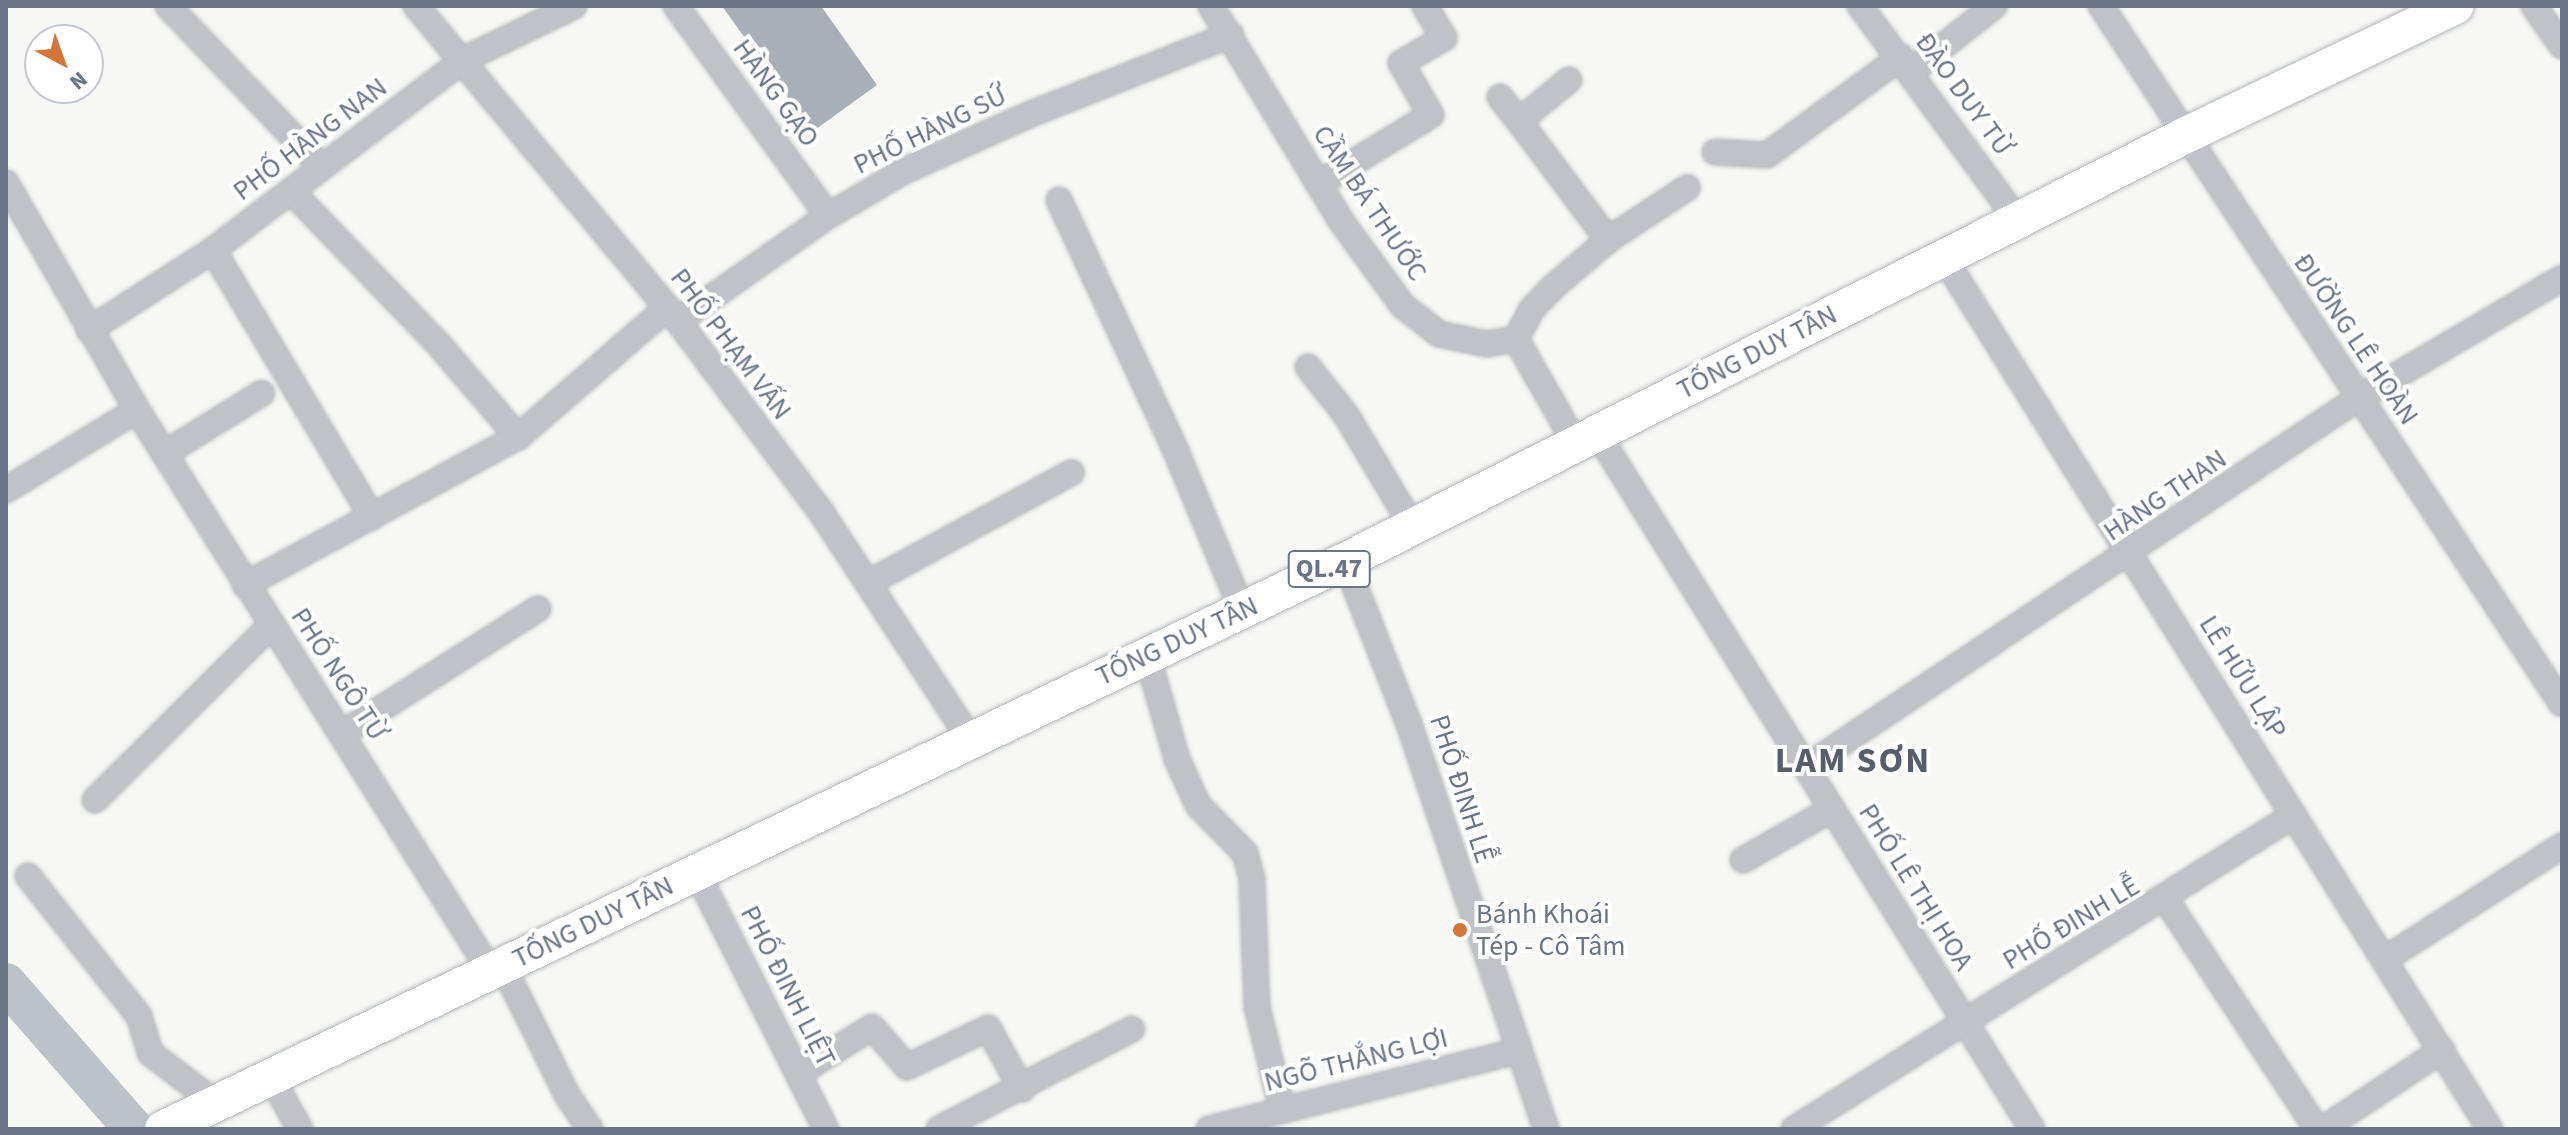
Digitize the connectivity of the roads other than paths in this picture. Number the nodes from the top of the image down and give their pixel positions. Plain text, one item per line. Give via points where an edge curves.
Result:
1 (168, 6) edge
2 (416, 6) edge
3 (574, 6) edge
4 (676, 6) edge
5 (1211, 6) edge
6 (1425, 6) edge
7 (1860, 6) edge
8 (1994, 6) edge
9 (2101, 6) edge
10 (2455, 6) edge
11 (2534, 6) edge
12 (1231, 35) junction
13 (2562, 46) edge
14 (465, 59) junction
15 (1907, 64) junction
16 (1569, 80) dead end
17 (1500, 97) dead end
18 (1519, 121) junction
19 (2184, 136) junction
20 (1715, 152) dead end
21 (322, 167) junction
22 (6, 183) edge
23 (1318, 184) junction
24 (1687, 188) dead end
25 (292, 192) junction
26 (1059, 200) dead end
27 (828, 216) junction
28 (2018, 220) junction
29 (1608, 240) junction
30 (213, 250) junction
31 (1944, 258) junction
32 (2562, 278) edge
33 (673, 315) junction
34 (89, 330) junction
35 (1516, 339) junction
36 (1308, 367) dead end
37 (262, 393) dead end
38 (2360, 397) junction
39 (137, 410) junction
40 (518, 437) junction
41 (1586, 438) junction
42 (164, 454) junction
43 (1071, 473) dead end
44 (7, 486) edge
45 (372, 517) junction
46 (1413, 527) junction
47 (2131, 555) junction
48 (1345, 561) junction
49 (870, 582) junction
50 (245, 585) junction
51 (538, 609) dead end
52 (1242, 610) junction
53 (271, 625) junction
54 (1147, 655) junction
55 (2562, 704) edge
56 (343, 733) junction
57 (971, 740) junction
58 (1806, 767) junction
59 (95, 800) dead end
60 (1832, 809) junction
61 (2294, 815) junction
62 (2562, 846) edge
63 (1743, 860) dead end
64 (696, 871) junction
65 (28, 876) dead end
66 (2166, 900) junction
67 (2385, 959) junction
68 (497, 969) junction
69 (1966, 1022) junction
70 (1132, 1029) dead end
71 (2442, 1050) junction
72 (1517, 1051) junction
73 (799, 1073) junction
74 (272, 1079) junction
75 (1022, 1089) junction
76 (1282, 1109) junction
77 (191, 1116) edge
78 (300, 1129) edge
79 (590, 1129) edge
80 (826, 1129) edge
81 (939, 1129) edge
82 (1209, 1129) edge
83 (1546, 1129) edge
84 (1794, 1129) edge
85 (2032, 1129) edge
86 (2320, 1129) edge
87 (2490, 1129) edge

1 - 21 street
2 - 14 street, PHỐ PHẠM VẤN
3 - 14 street, PHỐ HÀNG NAN
4 - 27 street, HÀNG GẠO
5 - 12 street, CẦM BÁ THƯỚC
6 - 23 street via 1444,38 1401,63 1431,115
7 - 15 street, ĐÀO DUY TỪ
8 - 15 street
9 - 19 street, ĐƯỜNG LÊ HOÀN
10 - 19 highway, TỐNG DUY TÂN / QL.47
11 - 13 street
12 - 23 street, CẦM BÁ THƯỚC
12 - 27 street, PHỐ HÀNG SỨ via 904,171
14 - 21 street, PHỐ HÀNG NAN
14 - 33 street, PHỐ PHẠM VẤN
15 - 20 street via 1767,155
15 - 28 street, ĐÀO DUY TỪ
16 - 18 street
17 - 18 street
18 - 29 street
19 - 28 highway, TỐNG DUY TÂN / QL.47
19 - 38 street, ĐƯỜNG LÊ HOÀN
21 - 25 street, PHỐ HÀNG NAN
22 - 34 street, PHỐ NGÔ TỪ
23 - 35 street, CẦM BÁ THƯỚC via 1403,306 1439,334 1487,344
24 - 29 street
25 - 30 street, PHỐ HÀNG NAN
25 - 40 street via 440,346
26 - 52 street via 1175,449
27 - 33 street, PHỐ HÀNG SỨ
28 - 31 highway, TỐNG DUY TÂN / QL.47
29 - 35 street via 1532,309
30 - 34 street, PHỐ HÀNG NAN
30 - 45 street
31 - 41 highway, TỐNG DUY TÂN / QL.47
31 - 47 street, LÊ HỮU LẬP
32 - 38 street, HÀNG THAN
33 - 40 street, PHỐ HÀNG SỨ
33 - 49 street, PHỐ PHẠM VẤN
34 - 39 street, PHỐ NGÔ TỪ
35 - 41 street
36 - 46 street via 1346,415
37 - 42 street
38 - 47 street, HÀNG THAN
38 - 55 street, ĐƯỜNG LÊ HOÀN
39 - 42 street, PHỐ NGÔ TỪ
39 - 44 street
40 - 45 street, PHỐ HÀNG SỨ
41 - 46 highway, TỐNG DUY TÂN / QL.47
41 - 58 street, PHỐ LÊ THỊ HOA
42 - 50 street, PHỐ NGÔ TỪ
43 - 49 street
45 - 50 street, PHỐ HÀNG SỨ
46 - 48 highway, TỐNG DUY TÂN / QL.47
47 - 58 street, HÀNG THAN
47 - 61 street, LÊ HỮU LẬP
48 - 52 highway, TỐNG DUY TÂN / QL.47
48 - 72 street, PHỐ ĐINH LỄ via 1409,724
49 - 57 street, PHỐ PHẠM VẤN
50 - 53 street, PHỐ NGÔ TỪ
51 - 56 street
52 - 54 highway, TỐNG DUY TÂN / QL.47
53 - 56 street, PHỐ NGÔ TỪ
53 - 59 street
54 - 57 highway, TỐNG DUY TÂN / QL.47
54 - 76 street via 1177,759 1198,805 1245,853 1252,879 1257,1007
56 - 68 street, PHỐ NGÔ TỪ
57 - 64 highway, TỐNG DUY TÂN / QL.47
58 - 60 street, PHỐ LÊ THỊ HOA
60 - 63 street
60 - 69 street, PHỐ LÊ THỊ HOA
61 - 66 street, PHỐ ĐINH LỄ
61 - 67 street, LÊ HỮU LẬP
62 - 67 street
64 - 68 highway, TỐNG DUY TÂN / QL.47
64 - 73 street, PHỐ ĐINH LIỆT
65 - 77 street via 139,1016 150,1053
66 - 69 street, PHỐ ĐINH LỄ
66 - 86 street
67 - 71 street, LÊ HỮU LẬP
68 - 74 highway, TỐNG DUY TÂN / QL.47
68 - 79 street, PHỐ NGÔ TỪ
69 - 84 street, PHỐ ĐINH LỄ
69 - 85 street, PHỐ LÊ THỊ HOA
70 - 75 street
71 - 86 street
71 - 87 street, LÊ HỮU LẬP
72 - 76 street, NGÕ THẮNG LỢI
72 - 83 street, PHỐ ĐINH LỄ
73 - 75 street via 872,1027 907,1067 988,1028
73 - 80 street, PHỐ ĐINH LIỆT
74 - 77 highway, TỐNG DUY TÂN / QL.47
74 - 78 street
75 - 81 street
76 - 82 street, NGÕ THẮNG LỢI

